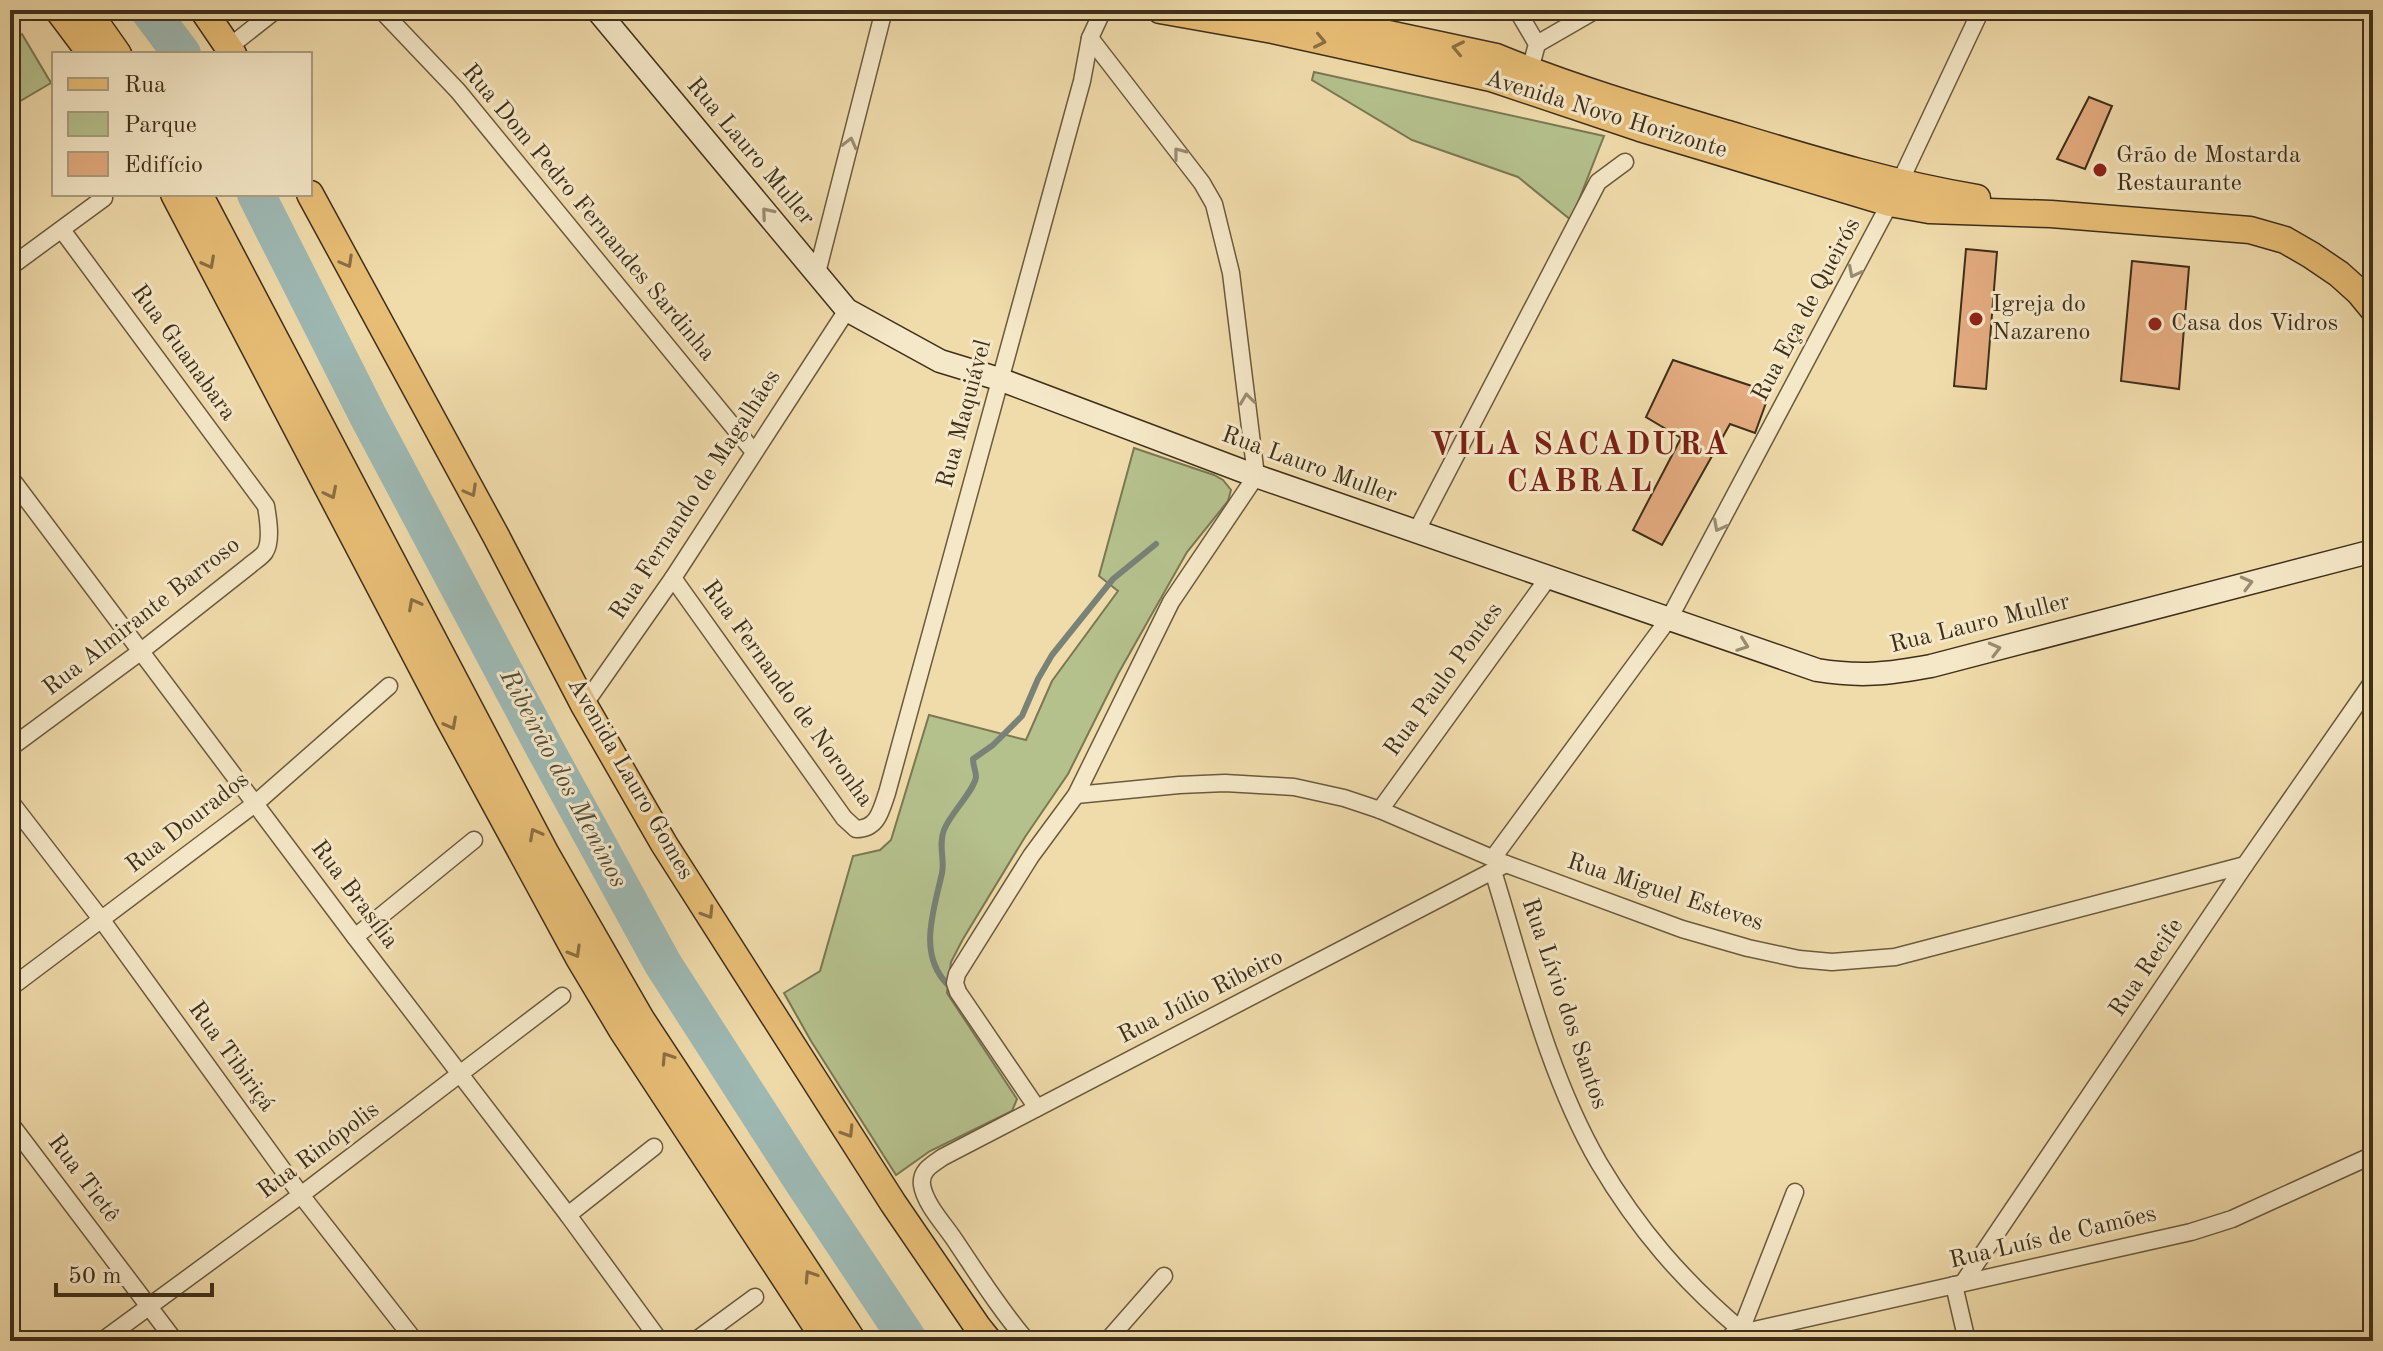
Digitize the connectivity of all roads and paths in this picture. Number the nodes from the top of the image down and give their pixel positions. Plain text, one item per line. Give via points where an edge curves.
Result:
1 (58, 10) edge
2 (87, 10) edge
3 (203, 10) edge
4 (276, 10) edge
5 (381, 10) edge
6 (597, 10) edge
7 (884, 10) edge
8 (1103, 10) edge
9 (1160, 10) edge
10 (1276, 10) edge
11 (1517, 10) edge
12 (1596, 10) edge
13 (1981, 10) edge
14 (1090, 38) junction
15 (1537, 44) junction
16 (231, 50) edge
17 (90, 52) edge
18 (117, 52) edge
19 (1530, 70) junction
20 (1625, 162) dead end
21 (1894, 193) junction
22 (175, 196) edge
23 (200, 196) edge
24 (311, 196) edge
25 (104, 198) dead end
26 (62, 230) junction
27 (10, 267) edge
28 (817, 273) junction
29 (2373, 309) edge
30 (847, 310) junction
31 (999, 379) junction
32 (754, 452) junction
33 (1256, 476) junction
34 (10, 477) edge
35 (266, 506) joint
36 (1416, 532) junction
37 (2373, 551) edge
38 (673, 578) junction
39 (1548, 578) junction
40 (1670, 617) junction
41 (140, 652) junction
42 (2373, 681) edge
43 (389, 686) dead end
44 (584, 705) junction
45 (10, 748) edge
46 (1076, 795) junction
47 (10, 801) edge
48 (256, 803) junction
49 (1380, 810) junction
50 (867, 828) joint
51 (474, 840) dead end
52 (1497, 864) junction
53 (2245, 865) junction
54 (101, 919) junction
55 (355, 937) junction
56 (10, 988) edge
57 (562, 996) dead end
58 (459, 1074) junction
59 (1037, 1108) junction
60 (10, 1123) edge
61 (654, 1147) dead end
62 (2373, 1155) edge
63 (1795, 1192) dead end
64 (301, 1195) junction
65 (568, 1215) junction
66 (1164, 1276) dead end
67 (1959, 1284) junction
68 (755, 1297) dead end
69 (150, 1307) junction
70 (1740, 1332) junction
71 (102, 1341) edge
72 (175, 1341) edge
73 (415, 1341) edge
74 (660, 1341) edge
75 (695, 1341) edge
76 (826, 1341) edge
77 (853, 1341) edge
78 (989, 1341) edge
79 (1027, 1341) edge
80 (1107, 1341) edge
81 (1967, 1341) edge

1 - 17 main road
2 - 18 main road
3 - 16 main road
4 - 16 street
5 - 32 street, Rua Dom Pedro Fernandes Sardinha via 458,91
28 -> 6 street, Rua Lauro Muller
28 -> 7 street
8 - 14 street, Rua Maquiável
9 -> 21 main road, Avenida Novo Horizonte via 1479,75 1640,128
19 -> 10 main road, Avenida Novo Horizonte via 1496,57
11 - 15 street
12 - 15 street
13 - 21 street, Rua Eça de Queirós
14 - 31 street, Rua Maquiável
33 -> 14 street via 1231,273 1214,204
15 - 19 street
19 - 21 main road, Avenida Novo Horizonte via 1857,172
20 - 36 street via 1598,182
21 - 29 main road, Avenida Novo Horizonte via 2051,214 2250,230 2285,240 2339,274
21 -> 40 street, Rua Eça de Queirós
22 -> 76 main road via 579,958
77 -> 23 main road via 598,946
24 -> 44 main road, Avenida Lauro Gomes
25 - 26 street
26 - 27 street
26 - 35 street, Rua Guanabara
28 - 30 street, Rua Lauro Muller
30 - 31 street, Rua Lauro Muller via 940,361
30 - 32 street, Rua Fernando de Magalhães
31 - 33 street, Rua Lauro Muller
31 - 50 street, Rua Maquiável via 887,793
32 - 38 street, Rua Fernando de Magalhães
33 - 36 street, Rua Lauro Muller
33 - 46 street via 1171,602
34 - 41 street, Rua Brasília
35 - 41 street, Rua Almirante Barroso via 265,552
36 - 39 street, Rua Lauro Muller
40 -> 37 street, Rua Lauro Muller via 1817,670 1892,674
38 - 44 street, Rua Fernando de Magalhães
38 - 50 street, Rua Fernando de Noronha via 829,800 852,827
39 - 40 street, Rua Lauro Muller
39 - 49 street, Rua Paulo Pontes
40 - 52 street, Rua Eça de Queirós
41 - 45 street, Rua Almirante Barroso
41 - 48 street, Rua Brasília
42 - 53 street, Rua Recife
43 - 48 street, Rua Dourados
44 -> 78 main road, Avenida Lauro Gomes via 664,844 893,1203
46 - 49 street, Rua Miguel Esteves via 1225,783 1294,787
46 - 59 street via 955,978 955,986
47 - 54 street, Rua Tibiriçá
48 - 54 street, Rua Dourados
48 - 55 street, Rua Brasília
49 - 52 street, Rua Miguel Esteves
51 - 55 street
52 - 53 street, Rua Miguel Esteves via 1682,929 1786,956 1832,962 1895,957
52 - 59 street, Rua Júlio Ribeiro
52 - 70 street, Rua Lívio dos Santos via 1559,1078 1598,1161 1680,1275
53 - 67 street, Rua Recife
54 - 56 street, Rua Dourados
54 - 64 street, Rua Tibiriçá
55 - 58 street, Rua Brasília
57 - 58 street, Rua Rinópolis
58 - 64 street, Rua Rinópolis
58 - 65 street, Rua Brasília
59 - 79 street, Rua Júlio Ribeiro via 943,1157 923,1177 933,1208
60 - 69 street, Rua Tietê
61 - 65 street
62 - 67 street, Rua Luís de Camões via 2191,1232
63 - 70 street
64 - 69 street, Rua Rinópolis
64 - 73 street, Rua Tibiriçá
65 - 74 street, Rua Brasília
66 - 80 street
67 - 70 street, Rua Luís de Camões
67 - 81 street
68 - 75 street
69 - 71 street, Rua Rinópolis
69 - 72 street, Rua Tietê

